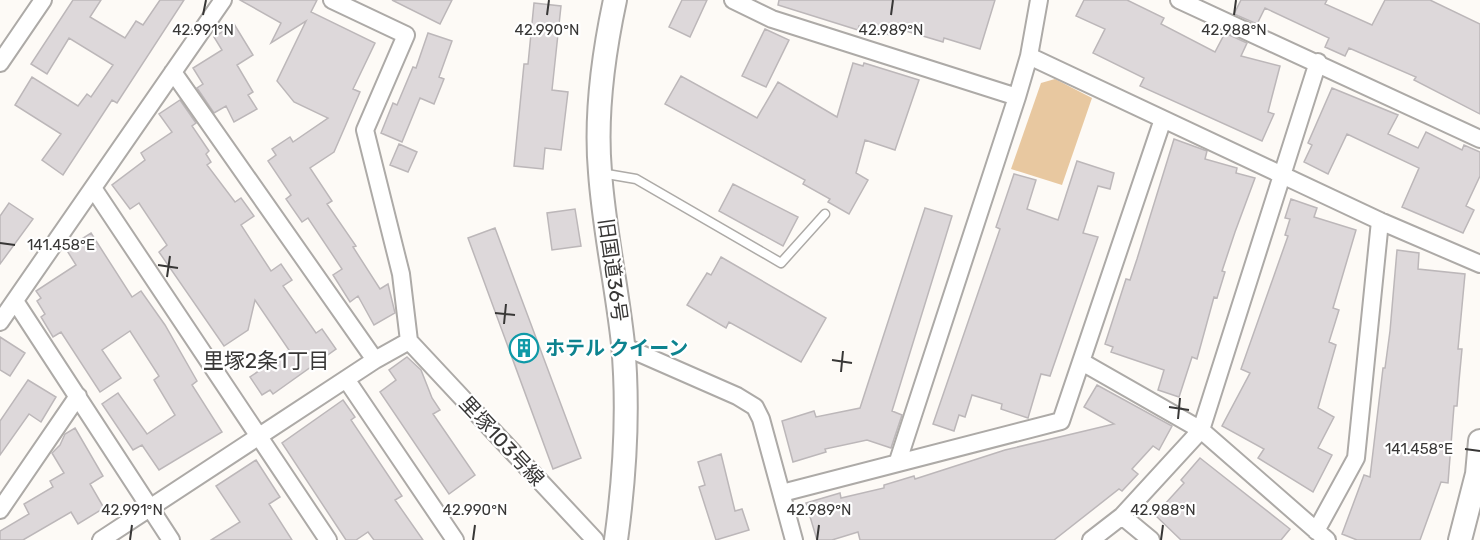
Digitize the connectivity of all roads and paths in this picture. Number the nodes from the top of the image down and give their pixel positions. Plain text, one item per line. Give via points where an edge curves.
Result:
1 (43, 0) edge
2 (223, 0) edge
3 (332, 0) edge
4 (733, 0) edge
5 (1039, 0) edge
6 (1179, 0) edge
7 (613, 1) edge
8 (1029, 56) junction
9 (1318, 62) junction
10 (0, 63) edge
11 (173, 72) junction
12 (1017, 97) junction
13 (1163, 119) junction
14 (1480, 139) edge
15 (600, 172) junction
16 (1283, 174) junction
17 (93, 188) junction
18 (825, 214) dead end
19 (1380, 221) junction
20 (1480, 264) edge
21 (15, 301) junction
22 (0, 322) edge
23 (409, 341) junction
24 (623, 346) junction
25 (375, 360) junction
26 (1083, 362) junction
27 (346, 380) junction
28 (78, 396) junction
29 (1201, 430) junction
30 (261, 437) junction
31 (1480, 441) edge
32 (898, 461) junction
33 (782, 494) junction
34 (150, 509) junction
35 (0, 510) edge
36 (1122, 516) junction
37 (1322, 536) edge
38 (101, 540) edge
39 (171, 540) edge
40 (328, 540) edge
41 (455, 540) edge
42 (595, 540) edge
43 (616, 540) edge
44 (794, 540) edge
45 (1091, 540) edge
46 (1151, 540) edge
47 (1460, 540) edge

1 - 10 street
2 - 11 street
3 - 23 street via 406,35 365,130 401,274
4 - 12 street via 772,19
5 - 8 street
6 - 9 street
7 - 15 street, 旧国道36号 via 602,72
8 - 12 street
8 - 13 street
9 - 14 street
9 - 16 street
11 - 17 street
11 - 25 street
12 - 32 street
13 - 16 street
13 - 26 street
15 - 18 lane via 636,179 781,264
15 - 24 street, 旧国道36号
16 - 19 street
16 - 29 street
17 - 21 street
17 - 30 street
19 - 20 street
19 - 37 street via 1356,458
21 - 22 street
21 - 28 street
23 - 25 street
23 - 42 street, 里塚103号線
24 - 33 street via 755,407
24 - 43 street, 旧国道36号 via 626,414
25 - 27 street
26 - 29 street
26 - 32 street via 1061,421
27 - 30 street
27 - 41 street
28 - 34 street
28 - 35 street
29 - 36 street
29 - 37 street
30 - 34 street
30 - 40 street
31 - 47 street via 1477,474
32 - 33 street
33 - 44 street
34 - 38 street
34 - 39 street
36 - 45 street
36 - 46 street

